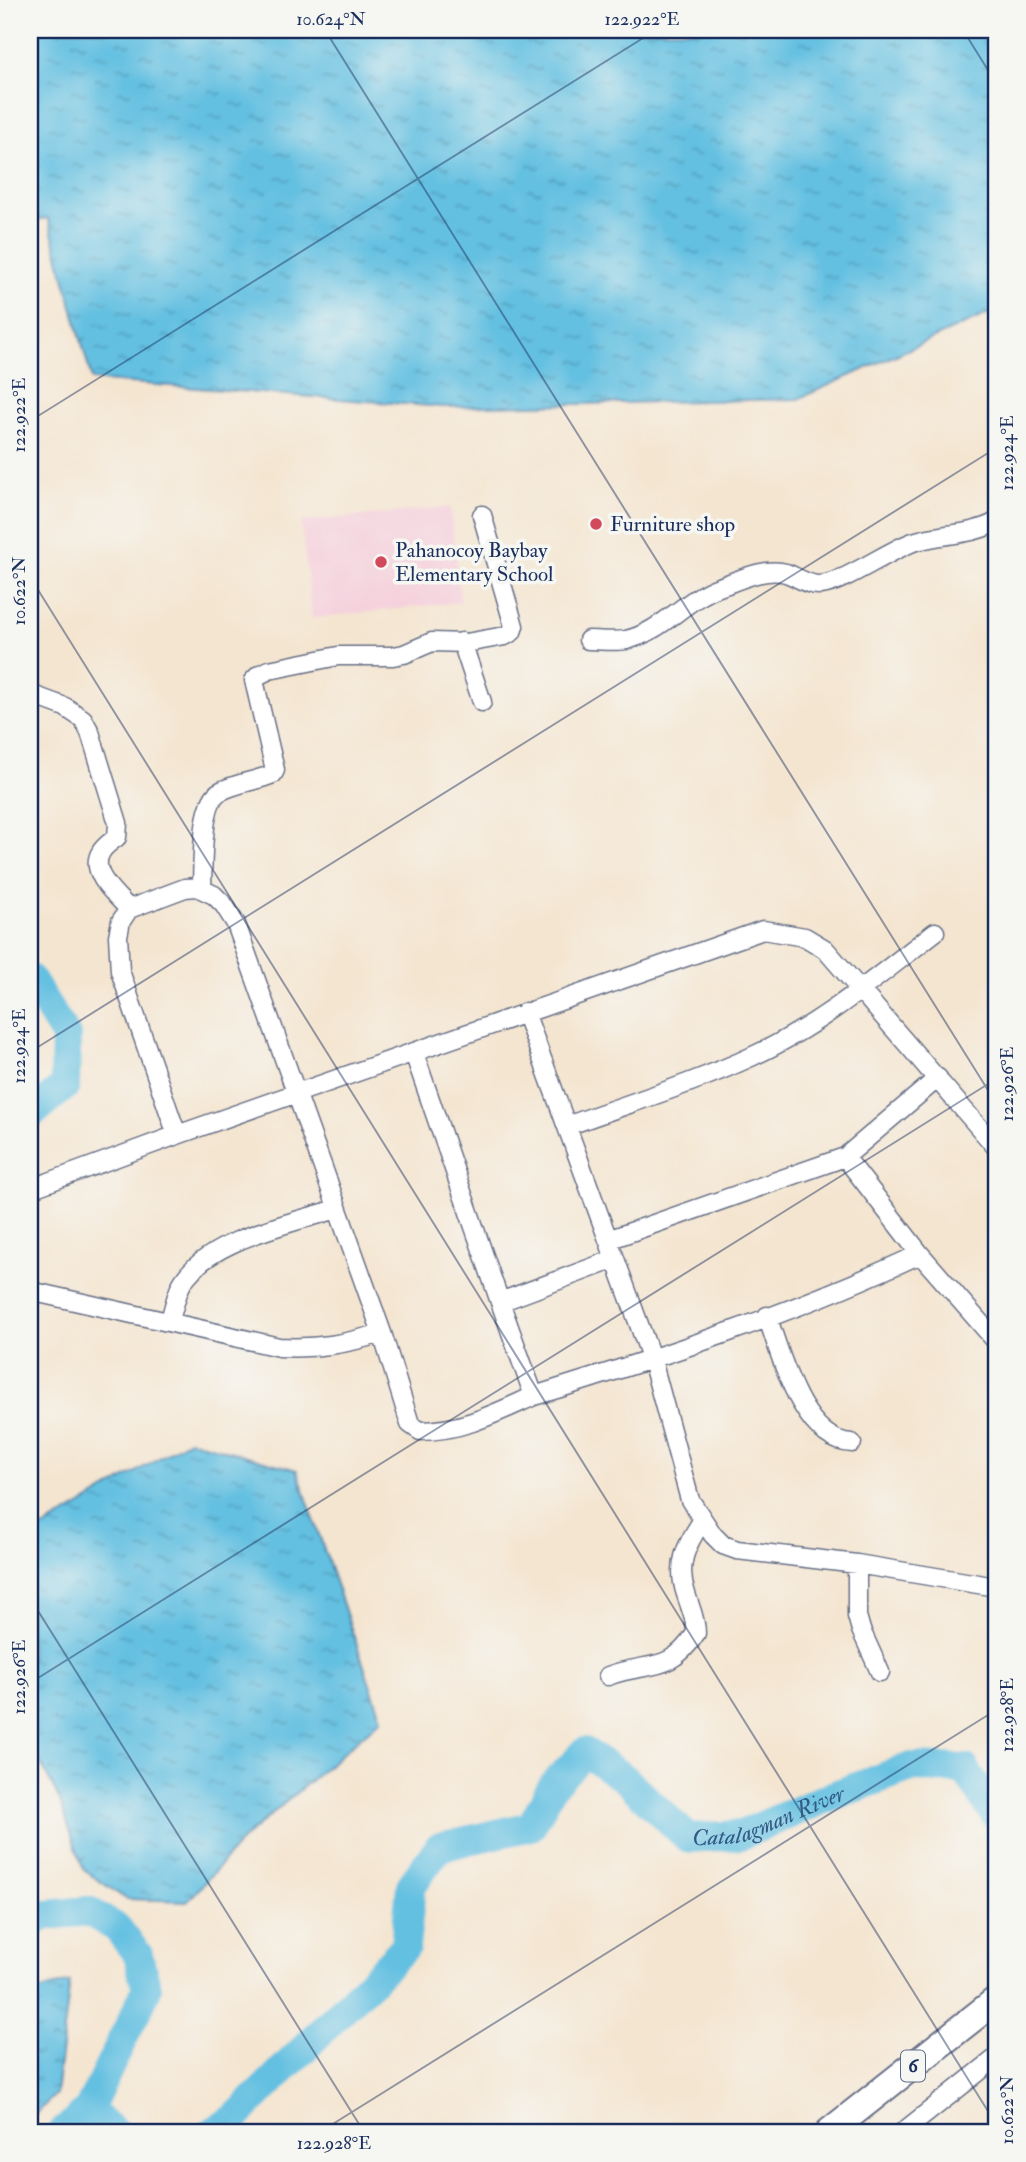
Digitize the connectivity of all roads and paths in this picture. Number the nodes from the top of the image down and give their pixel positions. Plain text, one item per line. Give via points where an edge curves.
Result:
1 (482, 515) dead end
2 (996, 522) edge
3 (588, 640) dead end
4 (462, 642) junction
5 (30, 694) edge
6 (482, 702) dead end
7 (202, 889) junction
8 (129, 909) junction
9 (934, 932) dead end
10 (861, 989) junction
11 (525, 1012) junction
12 (414, 1053) junction
13 (938, 1078) junction
14 (297, 1094) junction
15 (567, 1126) junction
16 (177, 1135) junction
17 (996, 1147) edge
18 (845, 1157) junction
19 (30, 1189) edge
20 (337, 1209) junction
21 (608, 1241) junction
22 (920, 1254) junction
23 (615, 1259) junction
24 (30, 1291) edge
25 (500, 1302) junction
26 (768, 1316) junction
27 (170, 1321) junction
28 (382, 1333) junction
29 (996, 1341) edge
30 (652, 1360) junction
31 (534, 1396) junction
32 (852, 1443) dead end
33 (702, 1521) junction
34 (857, 1564) junction
35 (996, 1587) edge
36 (880, 1672) dead end
37 (608, 1676) dead end
38 (996, 2000) edge
39 (996, 2058) edge
40 (829, 2132) edge
41 (903, 2132) edge

1 - 4 street via 514,626 505,636
2 - 3 street via 975,531 910,543 824,585 779,572 757,574 715,588 637,636
4 - 6 street
4 - 7 street via 432,642 393,656 338,656 259,675 254,680 275,770 211,799
5 - 8 street via 76,712 90,732 118,823 117,837 99,854 98,861 102,879
7 - 8 street via 185,888
7 - 14 street via 224,905 236,924
8 - 16 street via 118,936 120,971
9 - 10 street
10 - 11 street via 825,949 804,937 763,930
10 - 13 street
10 - 15 street via 754,1056
11 - 12 street
11 - 15 street
12 - 14 street
12 - 25 street
13 - 17 street
13 - 18 street
14 - 16 street
14 - 20 street
15 - 21 street
16 - 19 street
18 - 21 street
18 - 22 street
20 - 27 street via 216,1250 199,1262 182,1284
20 - 28 street
21 - 23 street
22 - 26 street
22 - 29 street
23 - 25 street
23 - 30 street
24 - 27 street
25 - 31 street
26 - 30 street
26 - 32 street via 789,1379 804,1406 827,1435
27 - 28 street via 301,1348
28 - 31 street via 411,1424 419,1432 469,1425
30 - 31 street
30 - 33 street via 690,1500
33 - 34 street via 723,1545 737,1550
33 - 37 street via 685,1547 682,1568 696,1633 679,1654 661,1665
34 - 35 street
34 - 36 street via 857,1616
38 - 40 main road, 6
39 - 41 street

